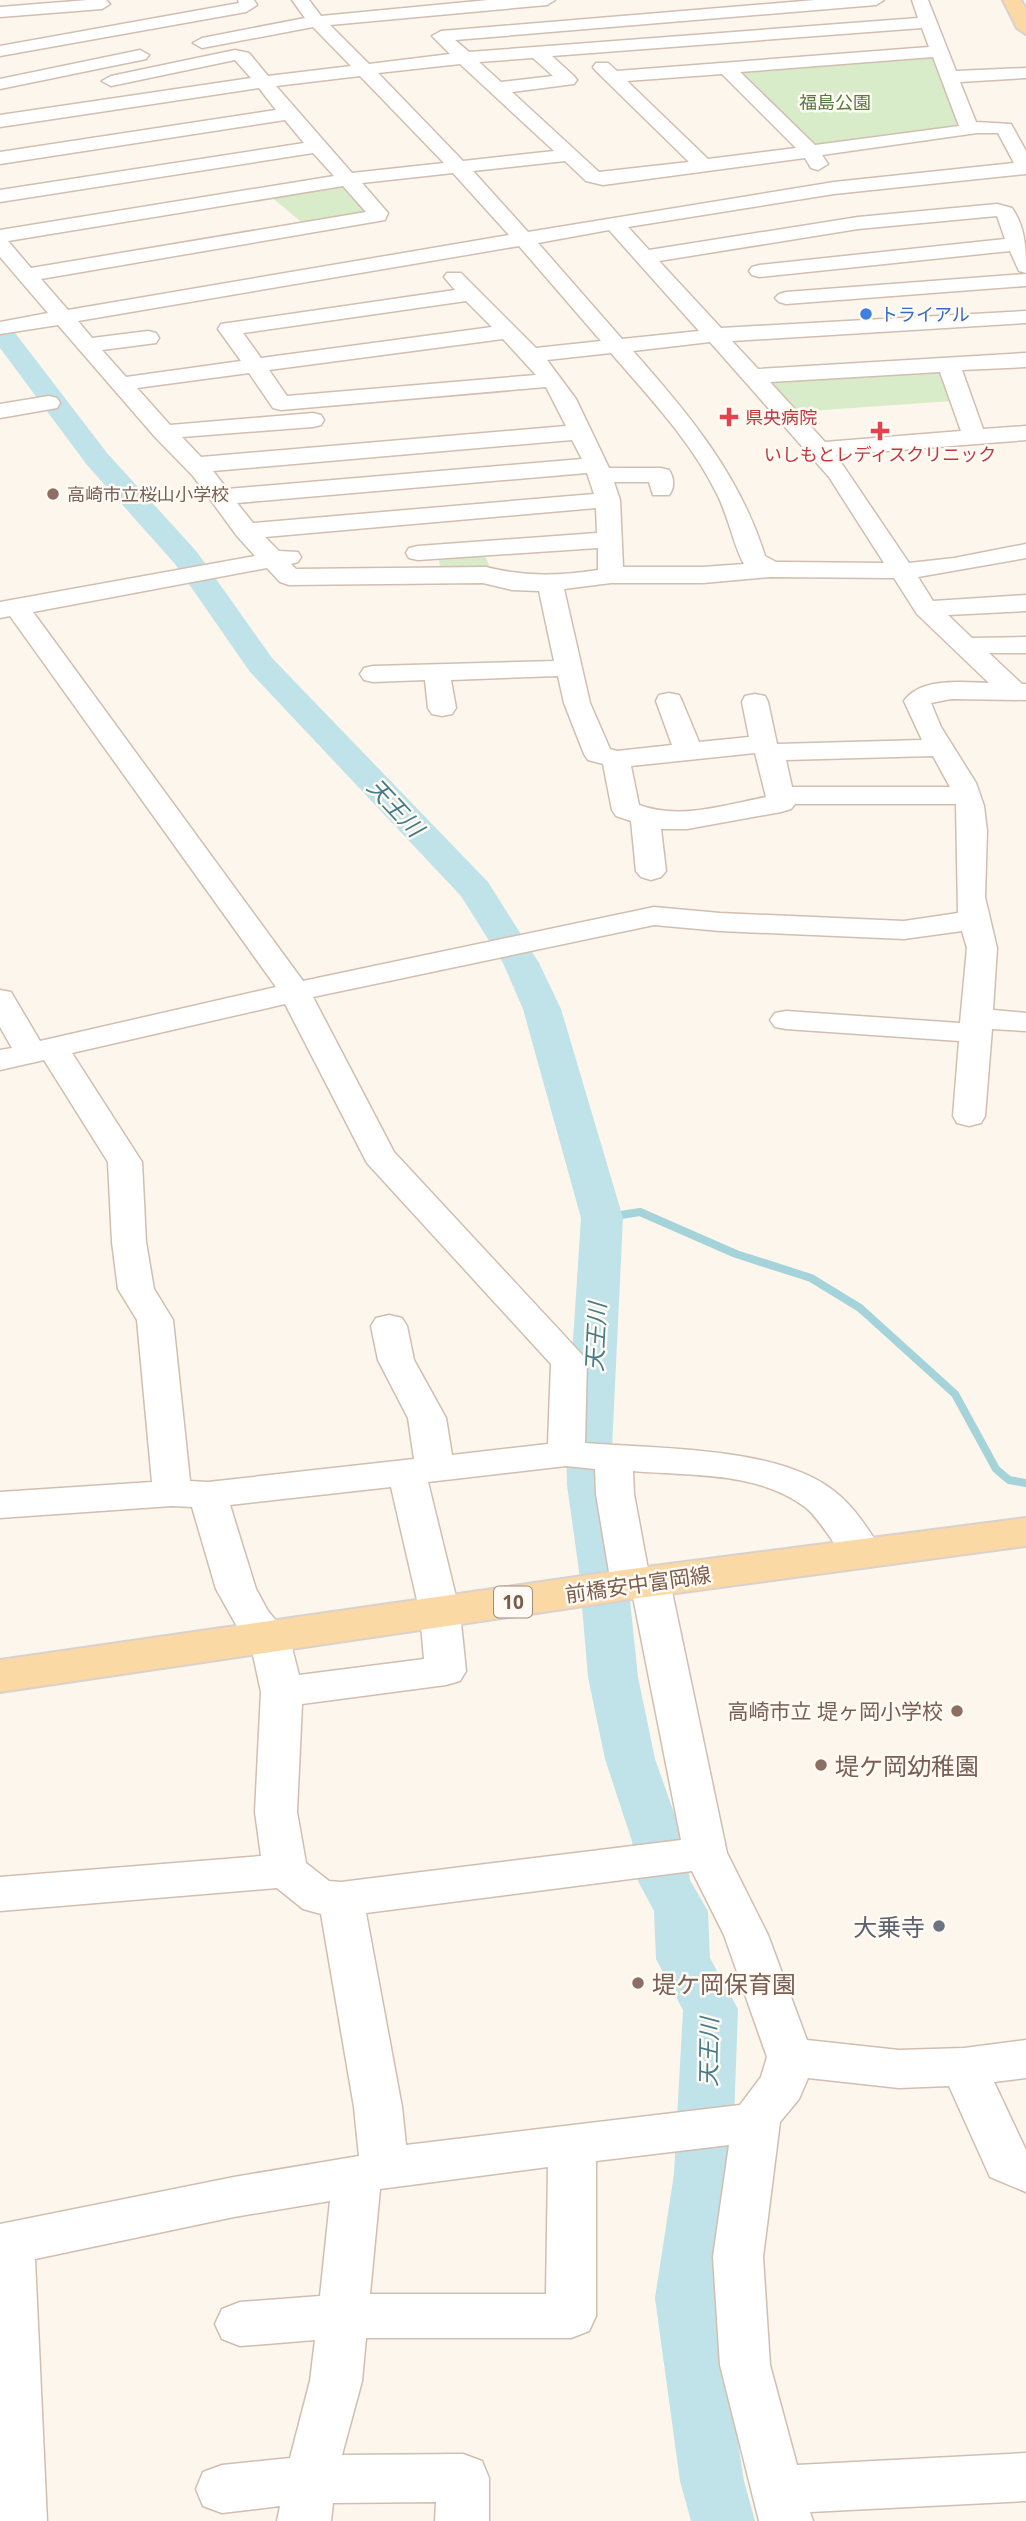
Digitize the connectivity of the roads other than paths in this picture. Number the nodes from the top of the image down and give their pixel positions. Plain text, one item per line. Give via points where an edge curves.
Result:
1 (247, 0) edge
2 (300, 0) edge
3 (547, 0) edge
4 (662, 0) edge
5 (876, 0) edge
6 (920, 0) edge
7 (1012, 0) edge
8 (101, 2) edge
9 (445, 4) edge
10 (0, 12) edge
11 (680, 15) junction
12 (316, 21) junction
13 (929, 22) junction
14 (1026, 28) edge
15 (121, 29) junction
16 (699, 39) junction
17 (60, 40) junction
18 (180, 47) dead end
19 (581, 48) junction
20 (0, 51) edge
21 (941, 51) junction
22 (154, 52) dead end
23 (537, 52) junction
24 (463, 58) junction
25 (89, 65) junction
26 (726, 68) junction
27 (363, 70) junction
28 (1026, 73) edge
29 (951, 76) junction
30 (612, 77) junction
31 (111, 81) junction
32 (262, 82) junction
33 (0, 84) edge
34 (495, 88) junction
35 (132, 101) junction
36 (289, 114) junction
37 (0, 121) edge
38 (971, 127) junction
39 (321, 149) junction
40 (810, 151) junction
41 (569, 155) junction
42 (0, 158) edge
43 (703, 165) junction
44 (459, 167) junction
45 (1026, 168) edge
46 (349, 180) junction
47 (834, 188) junction
48 (0, 196) edge
49 (613, 223) junction
50 (858, 223) junction
51 (0, 236) edge
52 (246, 238) junction
53 (526, 239) junction
54 (731, 243) junction
55 (0, 244) edge
56 (1017, 244) junction
57 (431, 254) junction
58 (646, 257) junction
59 (1026, 267) edge
60 (759, 271) junction
61 (25, 275) junction
62 (296, 277) junction
63 (1026, 280) edge
64 (471, 294) junction
65 (786, 298) junction
66 (324, 301) junction
67 (62, 317) junction
68 (1026, 317) edge
69 (7, 327) edge
70 (816, 329) junction
71 (506, 332) junction
72 (718, 335) junction
73 (148, 338) dead end
74 (86, 345) junction
75 (617, 346) junction
76 (531, 355) junction
77 (1026, 360) edge
78 (254, 365) junction
79 (949, 365) junction
80 (755, 376) junction
81 (120, 384) junction
82 (559, 389) junction
83 (48, 403) dead end
84 (0, 411) edge
85 (163, 432) junction
86 (580, 432) junction
87 (1026, 433) edge
88 (388, 436) junction
89 (974, 436) junction
90 (819, 449) junction
91 (195, 465) junction
92 (598, 470) junction
93 (407, 481) junction
94 (661, 490) dead end
95 (220, 497) junction
96 (608, 500) junction
97 (422, 516) junction
98 (246, 531) junction
99 (610, 540) junction
100 (1026, 551) edge
101 (437, 553) junction
102 (273, 560) junction
103 (771, 569) junction
104 (902, 571) junction
105 (611, 575) junction
106 (550, 581) junction
107 (1026, 603) edge
108 (8, 608) edge
109 (926, 609) junction
110 (1026, 645) edge
111 (963, 646) junction
112 (570, 668) junction
113 (437, 672) junction
114 (373, 674) dead end
115 (1021, 692) edge
116 (669, 701) dead end
117 (755, 702) dead end
118 (442, 708) dead end
119 (766, 748) junction
120 (940, 748) junction
121 (689, 752) junction
122 (616, 759) junction
123 (780, 795) junction
124 (968, 796) junction
125 (645, 818) junction
126 (651, 871) dead end
127 (973, 923) junction
128 (295, 992) junction
129 (0, 999) edge
130 (786, 1020) dead end
131 (1026, 1023) edge
132 (975, 1025) junction
133 (42, 1051) junction
134 (0, 1060) edge
135 (969, 1116) dead end
136 (389, 1326) dead end
137 (566, 1454) junction
138 (614, 1458) junction
139 (421, 1471) junction
140 (190, 1494) junction
141 (0, 1504) edge
142 (1026, 1532) edge
143 (864, 1554) junction
144 (640, 1583) junction
145 (440, 1613) junction
146 (269, 1636) junction
147 (0, 1675) edge
148 (282, 1692) junction
149 (705, 1853) junction
150 (285, 1871) junction
151 (0, 1894) edge
152 (341, 1899) junction
153 (790, 2057) junction
154 (1026, 2059) edge
155 (964, 2067) junction
156 (756, 2122) junction
157 (572, 2145) junction
158 (371, 2172) junction
159 (1026, 2172) edge
160 (5, 2244) edge
161 (343, 2316) junction
162 (240, 2324) dead end
163 (1026, 2477) edge
164 (222, 2489) dead end
165 (307, 2500) edge
166 (782, 2506) edge
167 (20, 2521) edge
168 (462, 2521) edge

1 - 15 street via 246,7
2 - 12 street
3 - 9 street
4 - 11 street
5 - 11 street
6 - 13 street
7 - 14 main road
8 - 10 street
8 - 15 street
9 - 12 street
11 - 16 street
11 - 24 street via 441,36
12 - 18 street
12 - 27 street
13 - 16 street
13 - 21 street
15 - 17 street
16 - 19 street
17 - 20 street
17 - 25 street
19 - 23 street
19 - 30 street
21 - 26 street
21 - 29 street
22 - 25 street
23 - 24 street
23 - 34 street via 568,80
24 - 27 street
24 - 34 street
25 - 31 street
25 - 33 street
26 - 30 street
26 - 40 street
27 - 32 street
27 - 44 street
28 - 29 street
29 - 38 street
30 - 43 street
31 - 32 street via 235,55 243,57
31 - 35 street
32 - 35 street
32 - 36 street
34 - 41 street
35 - 37 street
36 - 39 street
36 - 42 street
38 - 40 street
38 - 45 street via 1004,128
39 - 46 street
39 - 48 street
40 - 43 street
40 - 47 street
41 - 43 street via 598,178
41 - 44 street
44 - 46 street
44 - 53 street
45 - 47 street
46 - 51 street
46 - 52 street via 378,216
47 - 49 street
47 - 50 street
49 - 53 street
49 - 58 street
50 - 54 street
50 - 56 street via 997,210 1004,212
52 - 61 street
52 - 62 street
53 - 57 street
53 - 75 street
54 - 58 street
54 - 60 street
55 - 61 street
56 - 59 street
56 - 60 street
57 - 62 street
57 - 64 street
58 - 72 street
60 - 65 street
61 - 67 street
62 - 66 street
62 - 67 street
63 - 65 street
64 - 66 street
64 - 71 street
65 - 70 street
66 - 78 street via 229,329
67 - 69 street
67 - 74 street
68 - 70 street
70 - 72 street
71 - 76 street
71 - 78 street
72 - 75 street
72 - 80 street
73 - 74 street
74 - 81 street
75 - 76 street
75 - 103 street via 707,453 732,494 754,560
76 - 82 street
77 - 79 street
78 - 81 street
78 - 82 street via 281,403
79 - 80 street
79 - 89 street
80 - 90 street
81 - 85 street
82 - 85 street
82 - 86 street
83 - 84 street
85 - 91 street
86 - 88 street
86 - 92 street
87 - 89 street
88 - 91 street
88 - 93 street
89 - 90 street
90 - 104 street
91 - 95 street
92 - 93 street
92 - 94 street via 661,475
92 - 96 street
93 - 95 street
93 - 97 street
95 - 98 street
96 - 97 street
96 - 99 street
97 - 98 street
97 - 101 street
98 - 102 street
99 - 101 street
99 - 105 street
100 - 104 street
101 - 102 street
102 - 106 street via 289,577 486,575 498,582
102 - 108 street
103 - 104 street
103 - 105 street
104 - 109 street
105 - 106 street
106 - 112 street
107 - 109 street
108 - 128 street
109 - 111 street
110 - 111 street
111 - 115 street
112 - 113 street
112 - 122 street via 593,745 598,754
113 - 114 street
113 - 118 street
115 - 120 street via 970,690 920,697 916,701 926,729
116 - 121 street
117 - 119 street
119 - 120 street
119 - 121 street
119 - 123 street
120 - 124 street
121 - 122 street
122 - 125 street via 626,810
123 - 124 street
123 - 125 street via 781,803 713,817
124 - 127 street
125 - 126 street
127 - 128 street via 904,930 654,916
127 - 132 street via 982,948
128 - 133 street
128 - 137 street via 379,1156 569,1360
129 - 133 street
130 - 132 street
131 - 132 street
132 - 135 street
133 - 134 street
133 - 140 street via 125,1163 136,1289 155,1320
136 - 139 street via 396,1360 427,1418
137 - 138 street
137 - 139 street
138 - 143 street via 737,1467 788,1482 829,1507
138 - 144 street via 615,1494
139 - 140 street
139 - 145 street
140 - 141 street
140 - 146 street via 253,1620
142 - 143 main road, 前橋安中富岡線 / 10
143 - 144 main road, 前橋安中富岡線 / 10
144 - 145 main road, 前橋安中富岡線 / 10
144 - 149 street
145 - 146 main road, 前橋安中富岡線 / 10
145 - 148 street via 446,1671
146 - 147 main road, 前橋安中富岡線 / 10
146 - 148 street
148 - 150 street via 276,1812
149 - 152 street
149 - 153 street via 746,1935
150 - 151 street
150 - 152 street via 319,1897
152 - 158 street via 378,2107
153 - 155 street via 899,2069
153 - 156 street via 782,2086 761,2109
154 - 155 street
155 - 159 street via 1007,2163
156 - 157 street
156 - 166 street via 738,2257 740,2292 745,2365
157 - 158 street
157 - 161 street via 571,2316
158 - 160 street
158 - 161 street
160 - 167 street
161 - 162 street
161 - 165 street via 336,2381
163 - 166 street
164 - 165 street
165 - 168 street via 463,2478

